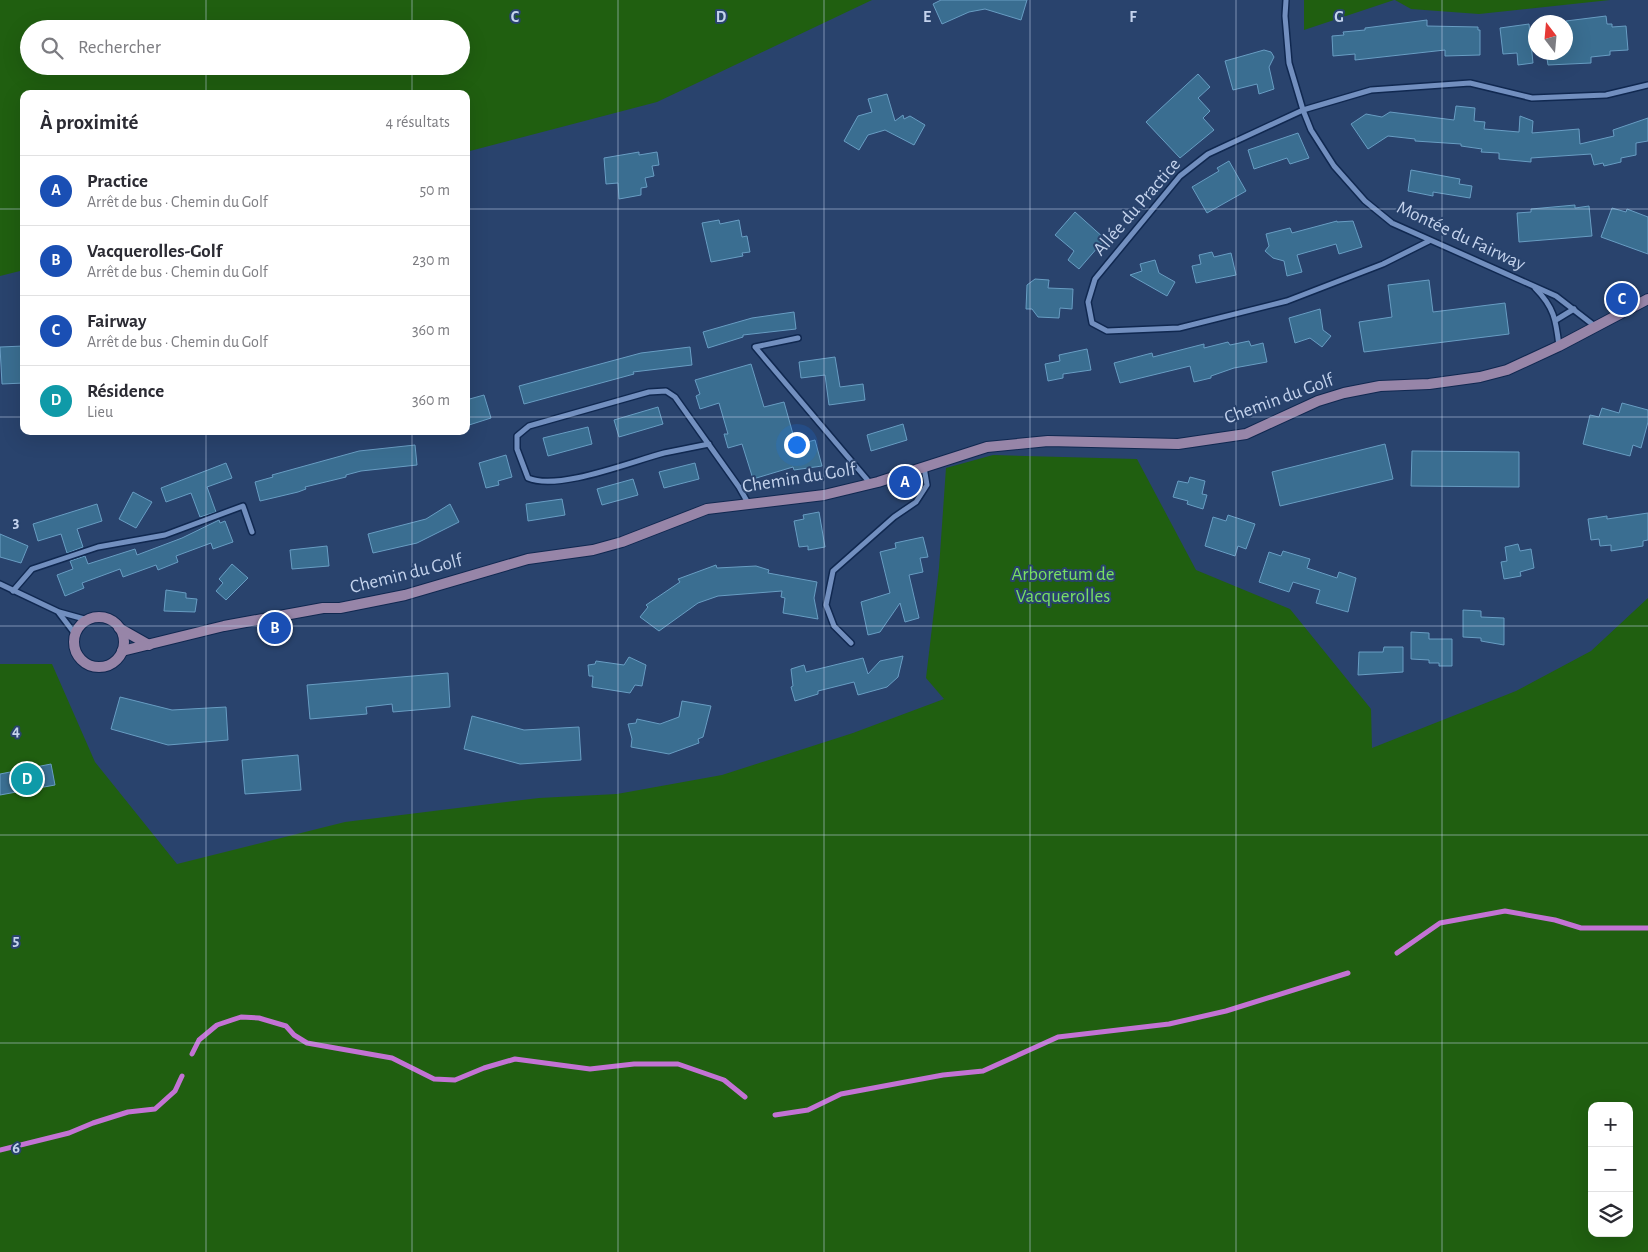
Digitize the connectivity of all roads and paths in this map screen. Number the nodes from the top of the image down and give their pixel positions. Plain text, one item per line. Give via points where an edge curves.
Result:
1 (1286, 0) edge
2 (1648, 85) edge
3 (1302, 110) junction
4 (1429, 241) junction
5 (1532, 286) junction
6 (1648, 299) edge
7 (1574, 309) junction
8 (1556, 320) junction
9 (1596, 327) junction
10 (798, 338) dead end
11 (1559, 346) junction
12 (710, 444) junction
13 (924, 466) junction
14 (870, 484) junction
15 (748, 504) junction
16 (252, 532) dead end
17 (0, 584) edge
18 (13, 591) junction
19 (59, 612) junction
20 (88, 620) junction
21 (119, 628) junction
22 (75, 634) junction
23 (851, 643) dead end
24 (150, 645) junction
25 (122, 651) junction

1 - 3 street, Montée du Fairway via 1289,63
2 - 3 street, Allée du Practice via 1606,95 1532,98 1470,83 1371,90
3 - 4 street, Montée du Fairway via 1334,166 1366,201 1392,223
3 - 4 street, Allée du Practice via 1208,154 1180,176 1095,279 1088,302 1092,323 1107,331 1179,328 1287,301 1383,264
4 - 5 street, Montée du Fairway via 1483,261
5 - 7 street, Montée du Fairway via 1556,296
5 - 8 street, Montée du Fairway via 1548,301
6 - 9 street, Chemin du Golf
7 - 8 street
7 - 9 street, Montée du Fairway
8 - 11 street, Montée du Fairway
9 - 11 street, Chemin du Golf
10 - 14 street via 755,347
11 - 13 street, Chemin du Golf via 1507,370 1480,377 1380,386 1344,393 1318,401 1246,434 1221,439 1178,444 1048,441 1002,444
12 - 12 street via 675,397 666,391 649,392 529,426 517,436 517,449 528,478 534,481 565,481 664,453
12 - 15 street
13 - 14 street, Chemin du Golf
13 - 23 street via 926,485 916,502 894,517 833,571 826,604 834,626
14 - 15 street, Chemin du Golf via 824,495
15 - 24 street, Chemin du Golf via 707,509 612,544 528,559 405,595 224,626
16 - 18 street via 243,506 165,536 98,547 32,569
17 - 18 street
18 - 19 street
19 - 20 street
19 - 22 street
20 - 21 street via 105,618
20 - 22 street
21 - 24 street
21 - 25 street via 124,643
22 - 25 street via 74,648 80,660 92,666 113,663
24 - 25 street, Chemin du Golf

